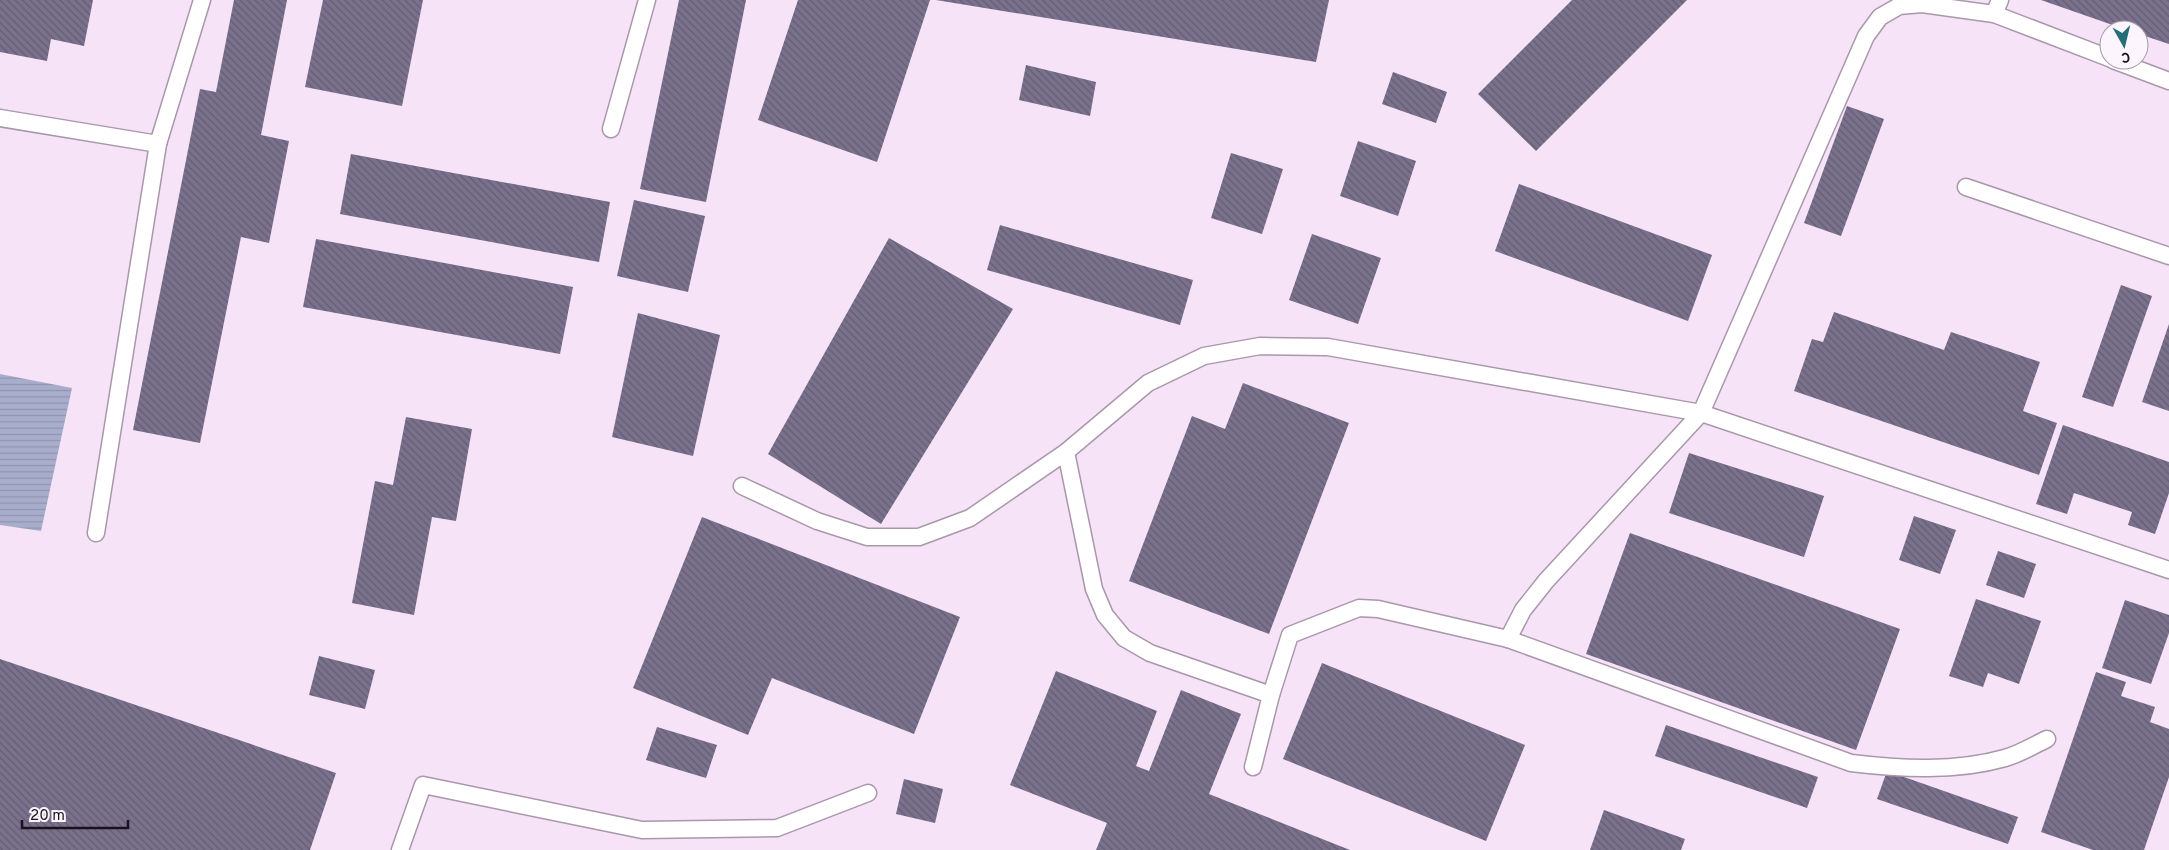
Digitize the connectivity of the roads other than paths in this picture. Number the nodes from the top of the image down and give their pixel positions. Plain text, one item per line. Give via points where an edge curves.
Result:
1 (202, 0) edge
2 (648, 0) edge
3 (1997, 7) edge
4 (2099, 53) edge
5 (2140, 70) edge
6 (2169, 81) edge
7 (0, 118) edge
8 (611, 129) dead end
9 (158, 144) junction
10 (1966, 187) dead end
11 (2169, 256) edge
12 (1701, 413) junction
13 (1066, 452) junction
14 (742, 486) dead end
15 (96, 532) dead end
16 (2169, 570) edge
17 (1508, 639) junction
18 (1271, 695) junction
19 (2048, 739) dead end
20 (1254, 767) dead end
21 (868, 793) dead end
22 (400, 850) edge

1 - 9 lane
2 - 8 lane
3 - 4 lane
3 - 12 lane via 1899,6 1875,23 1866,36
5 - 6 lane
7 - 9 lane
9 - 15 lane
10 - 11 lane
12 - 13 lane via 1328,347 1260,346 1204,356 1148,383
12 - 16 lane
12 - 17 lane via 1546,581 1524,610
13 - 14 lane via 970,518 919,537 867,536 817,521
13 - 18 lane via 1094,589 1105,615 1124,638 1150,653
17 - 18 lane via 1378,609 1359,608 1290,635
17 - 19 lane via 1851,763 1886,767 1971,766 2007,757
18 - 20 lane
21 - 22 lane via 777,828 642,830 423,785

